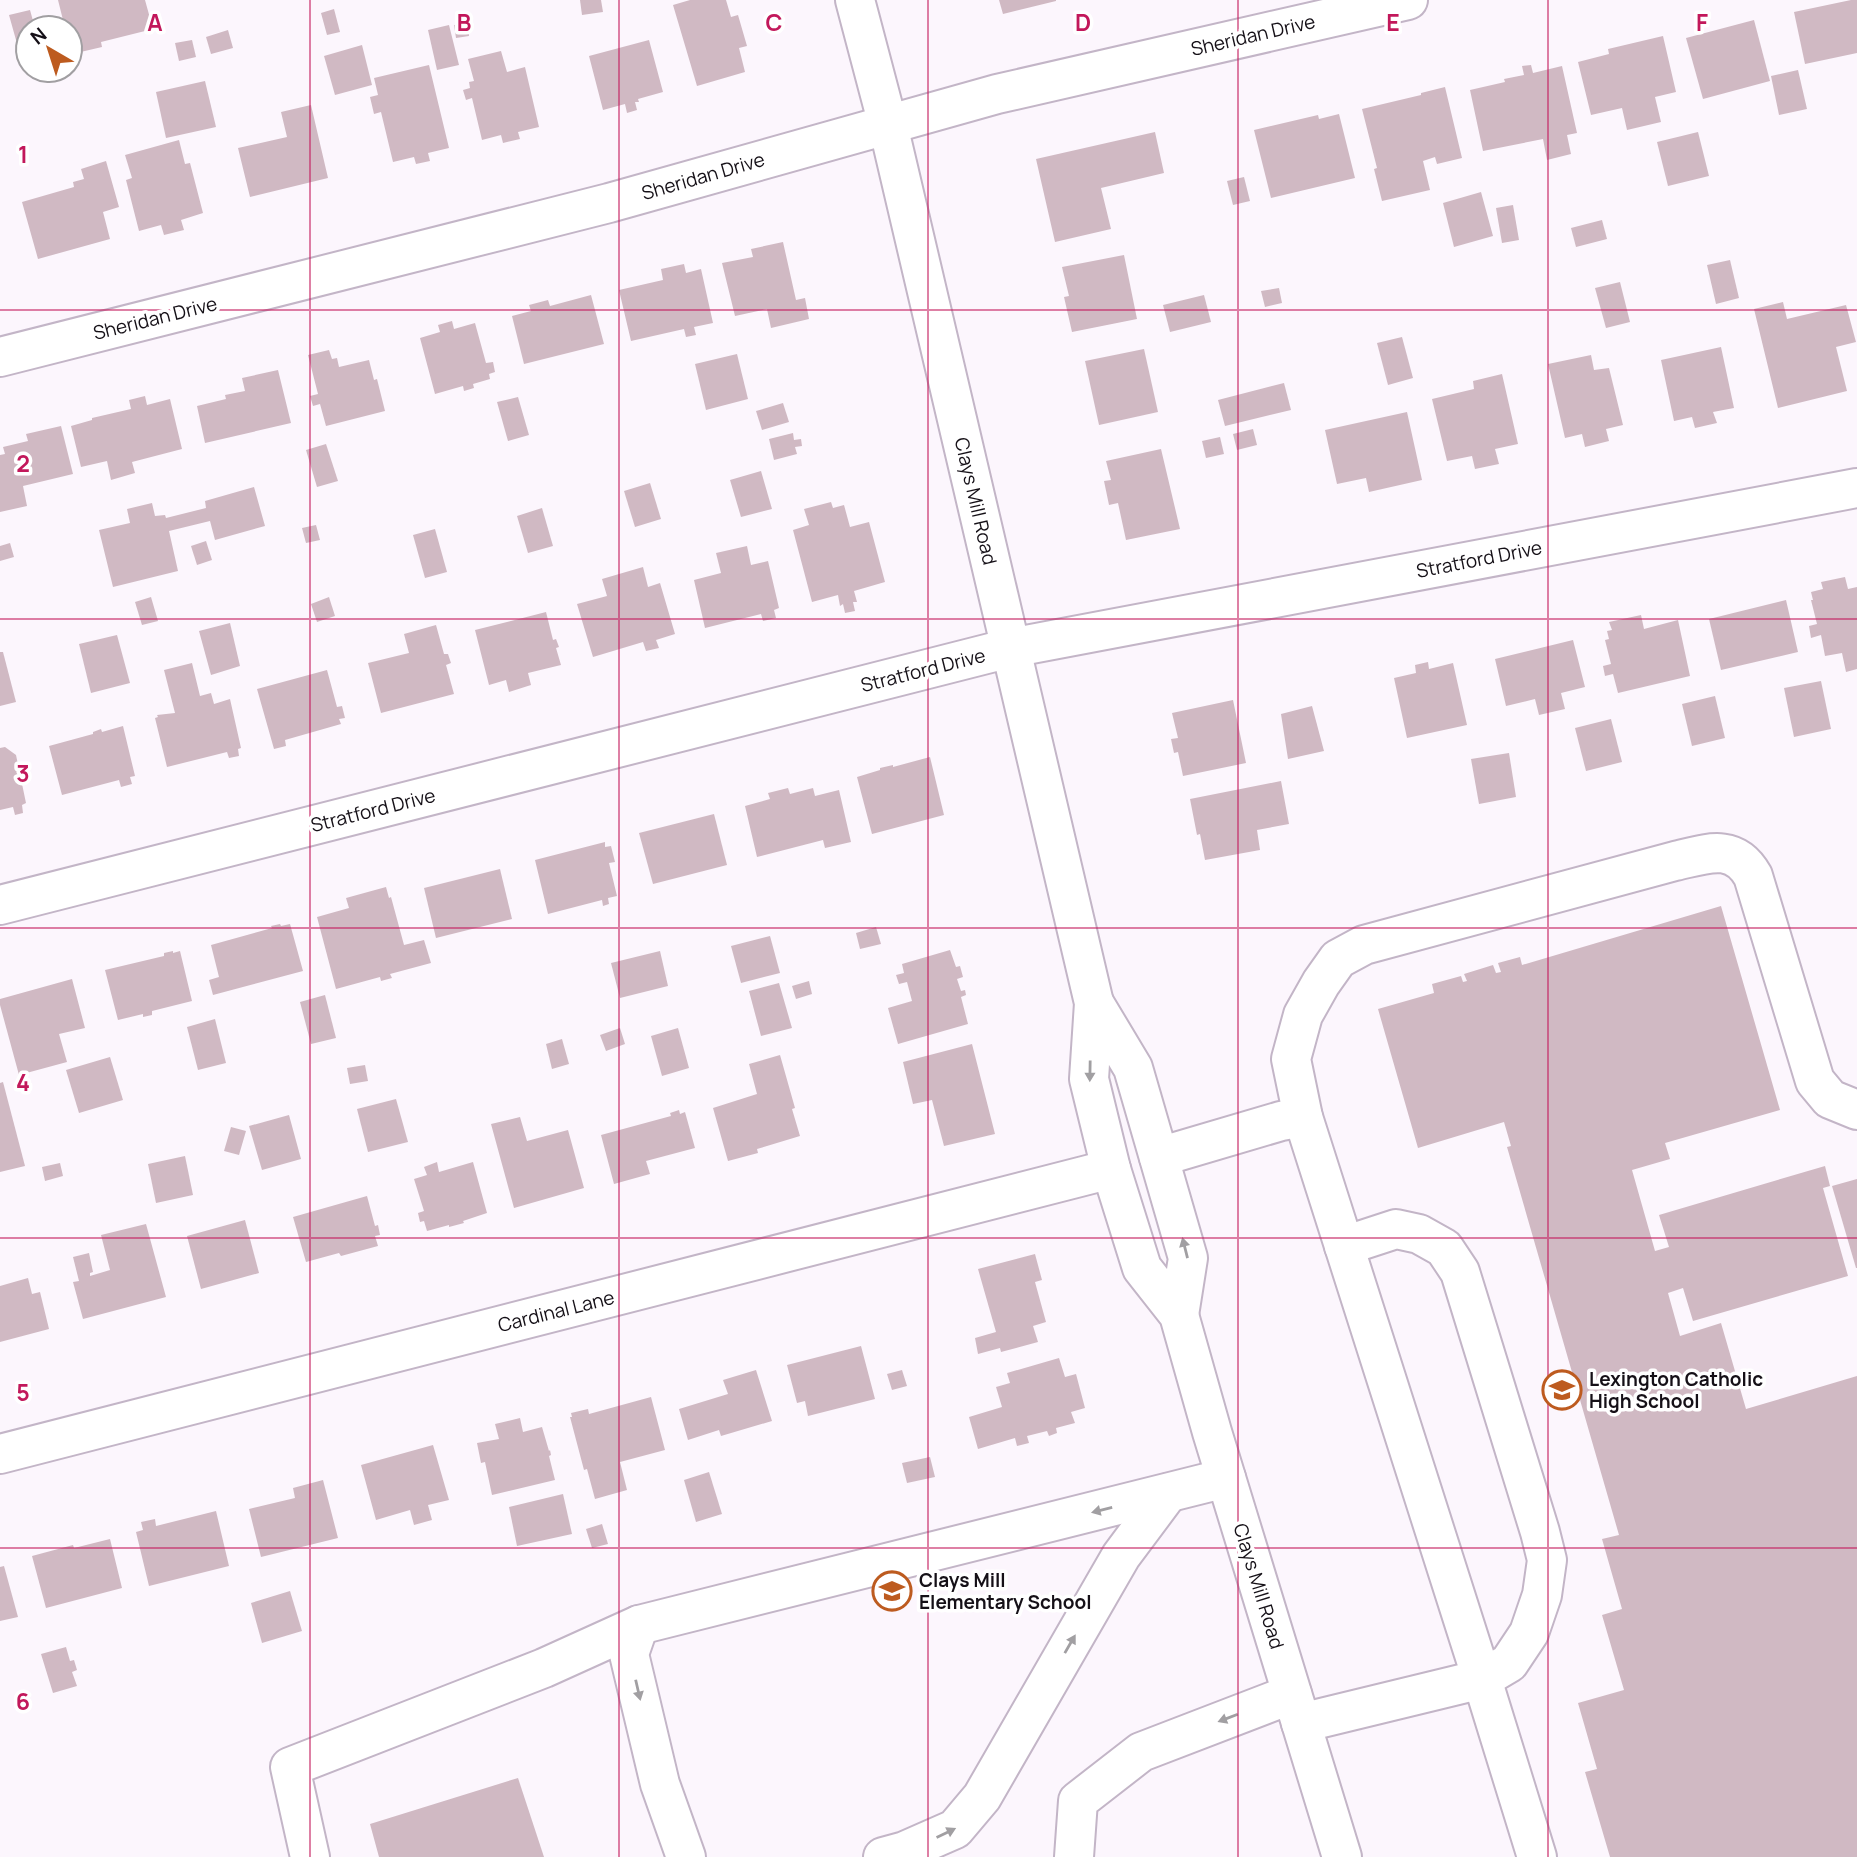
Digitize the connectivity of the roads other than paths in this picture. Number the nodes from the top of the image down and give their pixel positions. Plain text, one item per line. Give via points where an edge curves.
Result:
1 (855, 0) edge
2 (1408, 0) edge
3 (888, 125) junction
4 (0, 357) edge
5 (1857, 488) edge
6 (1010, 648) junction
7 (0, 905) edge
8 (1094, 1003) junction
9 (1857, 1110) edge
10 (1303, 1117) junction
11 (1159, 1157) junction
12 (1111, 1169) junction
13 (1344, 1246) junction
14 (1179, 1315) junction
15 (0, 1454) edge
16 (1226, 1478) junction
17 (1168, 1493) junction
18 (639, 1625) junction
19 (1482, 1679) junction
20 (1296, 1708) junction
21 (310, 1857) edge
22 (686, 1857) edge
23 (883, 1857) edge
24 (1074, 1857) edge
25 (1342, 1857) edge
26 (1537, 1857) edge

1 - 3 street, Clays Mill Road
2 - 3 street, Sheridan Drive via 997,93
3 - 4 street, Sheridan Drive via 609,203
3 - 6 street, Clays Mill Road
5 - 6 street, Stratford Drive
6 - 7 street, Stratford Drive
6 - 8 street, Clays Mill Road
8 - 11 street, Clays Mill Road via 1133,1068
8 -> 12 street, Clays Mill Road via 1089,1079
9 - 10 street via 1830,1099 1815,1082 1747,865 1740,858 1712,853 1364,945 1338,960 1303,1015 1291,1059
10 - 11 street
10 - 13 street
14 -> 11 street, Clays Mill Road via 1188,1258
12 - 14 street, Clays Mill Road via 1142,1268
12 - 15 street, Cardinal Lane
13 - 19 street
13 - 19 street via 1396,1229 1419,1234 1444,1248 1460,1272 1547,1560 1542,1595 1529,1633 1509,1663
14 - 16 street, Clays Mill Road
16 - 17 street
16 - 20 street, Clays Mill Road
17 -> 18 street
23 -> 17 street via 956,1829 982,1797 1121,1556
18 - 21 street via 544,1668 290,1767
18 -> 22 street via 629,1654 660,1784
19 - 20 street
19 - 26 street
20 -> 24 street via 1141,1752 1078,1801
20 - 25 street, Clays Mill Road

